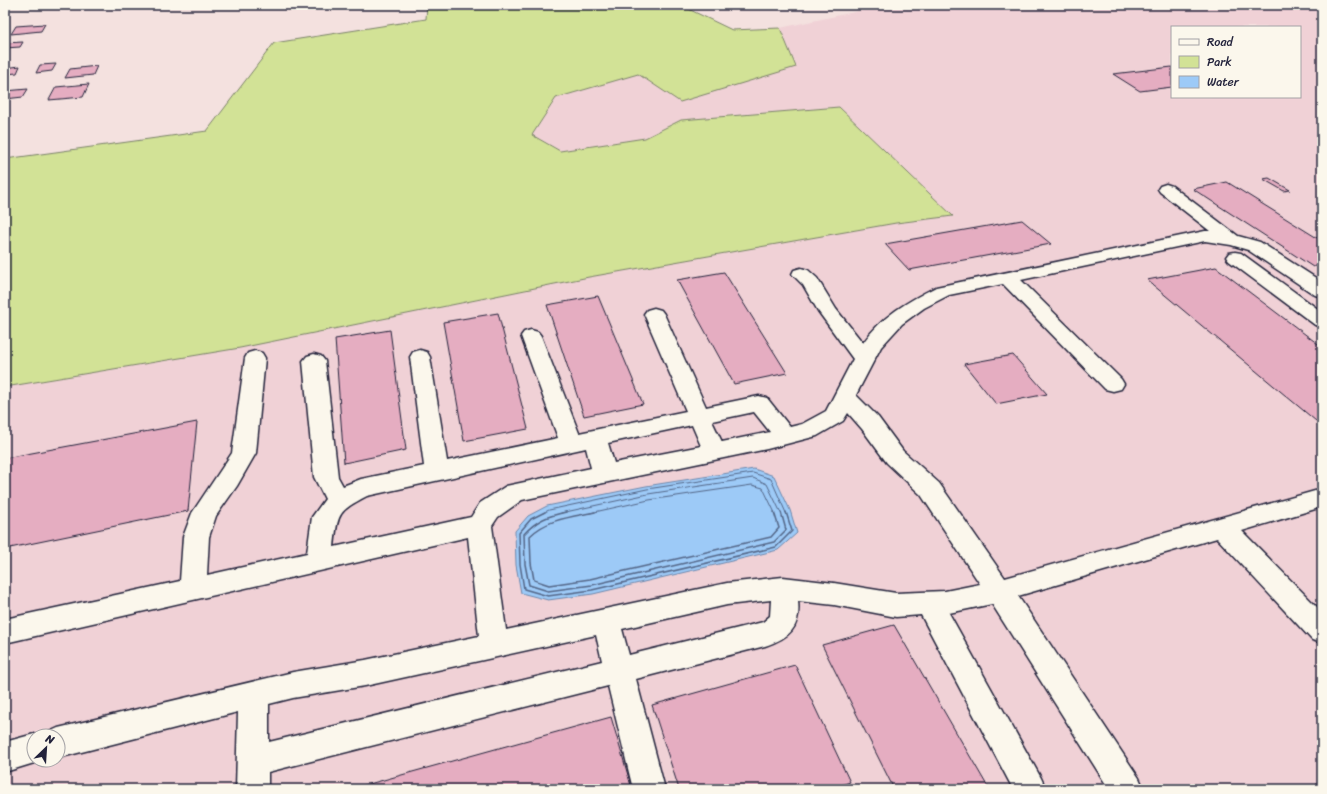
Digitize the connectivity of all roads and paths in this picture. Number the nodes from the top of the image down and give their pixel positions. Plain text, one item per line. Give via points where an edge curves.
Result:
1 (1166, 189) dead end
2 (1233, 248) junction
3 (801, 274) dead end
4 (1007, 278) junction
5 (1319, 290) edge
6 (1302, 306) junction
7 (654, 314) dead end
8 (1322, 321) edge
9 (531, 336) dead end
10 (420, 357) dead end
11 (255, 358) dead end
12 (864, 359) junction
13 (314, 361) dead end
14 (1113, 384) dead end
15 (845, 396) junction
16 (700, 416) junction
17 (785, 436) junction
18 (596, 439) junction
19 (572, 444) junction
20 (715, 452) junction
21 (508, 458) junction
22 (437, 472) junction
23 (605, 474) junction
24 (511, 495) junction
25 (1322, 498) edge
26 (338, 500) junction
27 (479, 525) junction
28 (1222, 527) junction
29 (319, 562) junction
30 (783, 588) junction
31 (193, 589) junction
32 (999, 591) junction
33 (929, 603) junction
34 (606, 620) junction
35 (5, 631) edge
36 (1322, 631) edge
37 (494, 645) junction
38 (620, 670) junction
39 (254, 694) junction
40 (66, 741) edge
41 (26, 751) edge
42 (5, 757) edge
43 (252, 775) edge
44 (649, 789) edge
45 (1030, 789) edge
46 (1128, 789) edge

1 - 2 lane
2 - 4 lane via 1205,236
2 - 5 lane via 1254,246
2 - 6 lane
3 - 12 lane via 810,282
4 - 12 lane via 943,291 917,304 891,325 873,344
4 - 14 lane
5 - 6 lane
6 - 8 lane
7 - 16 lane
9 - 19 lane
10 - 22 lane
11 - 31 lane via 244,453 205,513 196,537
12 - 15 lane
13 - 26 lane via 326,477
15 - 17 lane via 835,416 809,430
15 - 32 lane via 870,423 895,457 930,489
16 - 17 lane via 759,403
16 - 18 lane
16 - 20 lane
17 - 20 lane
18 - 19 lane
18 - 23 lane
19 - 21 lane
20 - 23 lane
21 - 22 lane
21 - 24 lane
22 - 26 lane via 361,488
23 - 24 lane via 515,492
24 - 27 lane via 489,510
25 - 28 lane
26 - 29 lane via 325,517
27 - 29 lane
27 - 37 lane
28 - 32 lane
28 - 36 lane
29 - 31 lane
30 - 33 lane via 896,605
30 - 34 lane via 727,594
30 - 38 lane via 786,609 777,628 765,634
31 - 35 lane
32 - 33 lane
32 - 46 lane
33 - 45 lane
34 - 37 lane
34 - 38 lane
37 - 39 lane
38 - 43 lane
38 - 44 lane
39 - 40 lane
39 - 43 lane
41 - 42 lane

